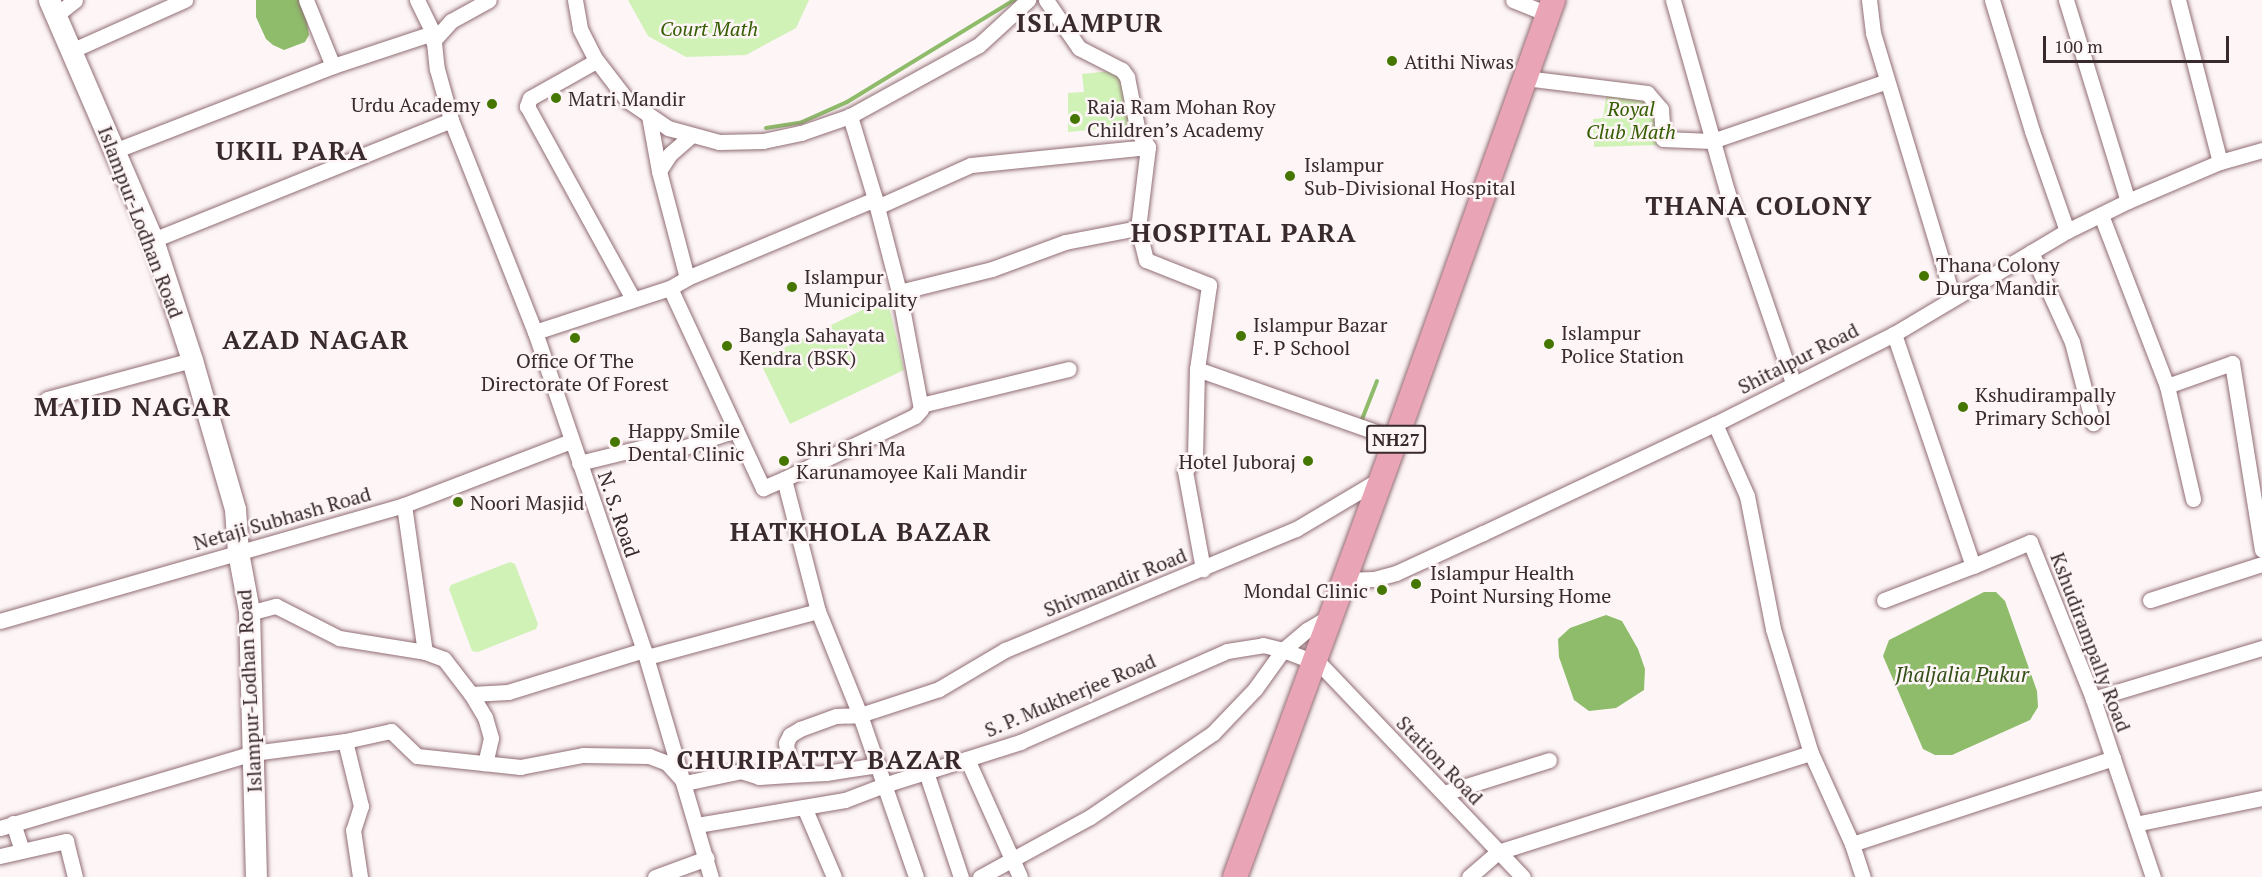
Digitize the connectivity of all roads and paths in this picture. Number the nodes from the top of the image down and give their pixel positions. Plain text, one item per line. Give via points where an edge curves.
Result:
1 (75, 0) edge
2 (185, 0) edge
3 (306, 0) edge
4 (417, 0) edge
5 (489, 0) edge
6 (575, 0) edge
7 (1028, 0) edge
8 (1046, 0) edge
9 (1513, 0) edge
10 (1673, 0) edge
11 (1869, 0) edge
12 (1992, 0) edge
13 (2066, 0) edge
14 (2178, 0) edge
15 (52, 7) edge
16 (1551, 7) edge
17 (433, 37) junction
18 (73, 50) junction
19 (596, 61) junction
20 (333, 66) junction
21 (1526, 78) junction
22 (1887, 81) junction
23 (649, 116) junction
24 (850, 116) junction
25 (451, 120) junction
26 (691, 136) junction
27 (1712, 141) junction
28 (1148, 147) junction
29 (2262, 150) edge
30 (114, 151) junction
31 (2220, 162) junction
32 (659, 171) junction
33 (2128, 201) junction
34 (876, 203) junction
35 (2101, 215) junction
36 (1138, 228) junction
37 (2067, 231) junction
38 (153, 240) junction
39 (2031, 252) junction
40 (687, 278) junction
41 (670, 288) junction
42 (899, 292) junction
43 (633, 298) junction
44 (1953, 298) junction
45 (535, 332) junction
46 (1894, 334) junction
47 (192, 360) junction
48 (1069, 369) dead end
49 (1197, 369) junction
50 (1793, 383) junction
51 (2167, 386) junction
52 (47, 399) dead end
53 (921, 405) junction
54 (2093, 423) dead end
55 (1715, 424) junction
56 (736, 430) junction
57 (1396, 439) junction
58 (571, 441) junction
59 (579, 463) junction
60 (1382, 478) junction
61 (784, 479) junction
62 (2193, 499) dead end
63 (404, 505) junction
64 (2262, 550) edge
65 (238, 552) junction
66 (2262, 564) edge
67 (1973, 566) junction
68 (1203, 569) junction
69 (1344, 580) junction
70 (1884, 600) dead end
71 (2150, 600) dead end
72 (818, 611) junction
73 (249, 613) junction
74 (1330, 616) junction
75 (0, 621) edge
76 (2262, 648) edge
77 (1283, 650) junction
78 (425, 652) junction
79 (646, 653) junction
80 (1320, 667) junction
81 (471, 694) junction
82 (2093, 699) junction
83 (860, 715) junction
84 (345, 741) junction
85 (253, 753) junction
86 (1811, 753) junction
87 (2113, 758) junction
88 (967, 759) junction
89 (1549, 760) dead end
90 (485, 763) junction
91 (878, 765) junction
92 (926, 772) junction
93 (789, 775) junction
94 (685, 783) junction
95 (884, 785) junction
96 (1444, 793) junction
97 (2262, 798) edge
98 (804, 807) junction
99 (2135, 824) junction
100 (6, 825) edge
101 (697, 825) junction
102 (1852, 843) junction
103 (22, 850) junction
104 (1498, 852) junction
105 (0, 856) edge
106 (706, 858) junction
107 (1013, 859) junction
108 (75, 877) edge
109 (256, 877) edge
110 (360, 877) edge
111 (655, 877) edge
112 (711, 877) edge
113 (834, 877) edge
114 (916, 877) edge
115 (961, 877) edge
116 (980, 877) edge
117 (1020, 877) edge
118 (1234, 877) edge
119 (1470, 877) edge
120 (1523, 877) edge
121 (1863, 877) edge
122 (2152, 877) edge

1 - 15 street
2 - 18 street
3 - 20 street
4 - 17 street, N. S. Road
5 - 17 street
6 - 19 street via 580,29
7 - 24 street via 979,45
8 - 28 street via 1079,48 1122,70 1127,77 1138,132
9 - 16 street
10 - 27 street
11 - 22 street via 1873,33
12 - 37 street
13 - 33 street
14 - 31 street
15 - 18 main road, Islampur-Lodhan Road
16 - 21 main road, NH27
17 - 20 street
17 - 25 street, N. S. Road
18 - 30 main road, Islampur-Lodhan Road
19 - 23 street via 627,100
19 - 43 street via 530,98 527,106
20 - 30 street
21 - 27 street via 1647,93 1661,109 1663,139
21 - 57 main road, NH27
22 - 27 street
22 - 44 street
23 - 26 street
23 - 32 street
24 - 26 street via 763,141 719,142
24 - 34 street
25 - 38 street
25 - 45 street, N. S. Road
26 - 32 street via 670,154
27 - 50 street
28 - 34 street via 971,165
28 - 36 street
29 - 31 street, Shitalpur Road
30 - 38 main road, Islampur-Lodhan Road
31 - 33 street, Shitalpur Road
32 - 40 street
33 - 35 street, Shitalpur Road
34 - 40 street
34 - 42 street
35 - 37 street, Shitalpur Road
35 - 51 street
36 - 42 street via 1065,243 992,269
36 - 49 street via 1146,260 1209,285
37 - 39 street, Shitalpur Road
38 - 47 main road, Islampur-Lodhan Road
39 - 44 street, Shitalpur Road
39 - 54 street via 2072,342
40 - 41 street
41 - 43 street
41 - 56 street
42 - 53 street
43 - 45 street
44 - 46 street, Shitalpur Road
45 - 58 street, N. S. Road
46 - 50 street, Shitalpur Road
46 - 67 street
47 - 52 street
47 - 65 main road, Islampur-Lodhan Road via 235,509
48 - 53 street
49 - 57 street
49 - 68 street via 1195,459 1185,471
50 - 55 street, Shitalpur Road
51 - 62 street
51 - 64 street via 2232,363
53 - 61 street via 915,416
55 - 69 street, Shitalpur Road via 1396,573 1374,579
55 - 86 street via 1747,496 1773,629
56 - 59 street via 682,448 657,444
56 - 61 street via 763,488
57 - 60 main road, NH27
58 - 59 street, N. S. Road
58 - 63 street, Netaji Subhash Road
59 - 79 street, N. S. Road
60 - 68 street, Shivmandir Road via 1296,528
60 - 69 main road, NH27
61 - 72 street
63 - 65 street, Netaji Subhash Road
63 - 78 street
65 - 73 main road, Islampur-Lodhan Road
65 - 75 street, Netaji Subhash Road
66 - 71 street
67 - 70 street
67 - 82 street, Kshudirampally Road via 2030,542
68 - 83 street, Shivmandir Road via 1005,650 939,689
69 - 74 main road, NH27
72 - 79 street
72 - 83 street
73 - 78 street via 276,606 339,638
73 - 85 main road, Islampur-Lodhan Road
74 - 77 street
74 - 80 main road, NH27
76 - 82 street
77 - 80 street, S. P. Mukherjee Road
77 - 88 street, S. P. Mukherjee Road via 1263,645 1227,651 1020,742
77 - 107 street via 1255,689 1213,733 1090,817
78 - 81 street via 444,659
79 - 81 street via 508,692
79 - 94 street, N. S. Road
80 - 96 street, Station Road
80 - 118 main road, NH27
81 - 90 street via 485,717 491,738
82 - 87 street, Kshudirampally Road
83 - 91 street
83 - 93 street, Shivmandir Road via 836,716 790,735 786,743
84 - 85 street
84 - 90 street via 391,731 417,756
84 - 110 street via 360,806 353,830
85 - 100 street
85 - 109 main road, Islampur-Lodhan Road
86 - 102 street
86 - 104 street
87 - 99 street, Kshudirampally Road
87 - 102 street
88 - 92 street, S. P. Mukherjee Road
88 - 107 street
89 - 96 street
90 - 94 street via 520,767 583,754 649,756 667,764
91 - 93 street
91 - 95 street
92 - 95 street, S. P. Mukherjee Road
92 - 115 street
93 - 94 street via 759,777 741,771
94 - 101 street, N. S. Road
95 - 98 street, S. P. Mukherjee Road via 845,800
95 - 114 street
96 - 104 street, Station Road
97 - 99 street
98 - 101 street, S. P. Mukherjee Road
98 - 113 street
99 - 122 street, Kshudirampally Road
100 - 103 street
101 - 106 street, N. S. Road
102 - 121 street
103 - 105 street
103 - 108 street via 66,841
104 - 119 street
104 - 120 street, Station Road
106 - 111 street
106 - 112 street, N. S. Road
107 - 116 street
107 - 117 street

